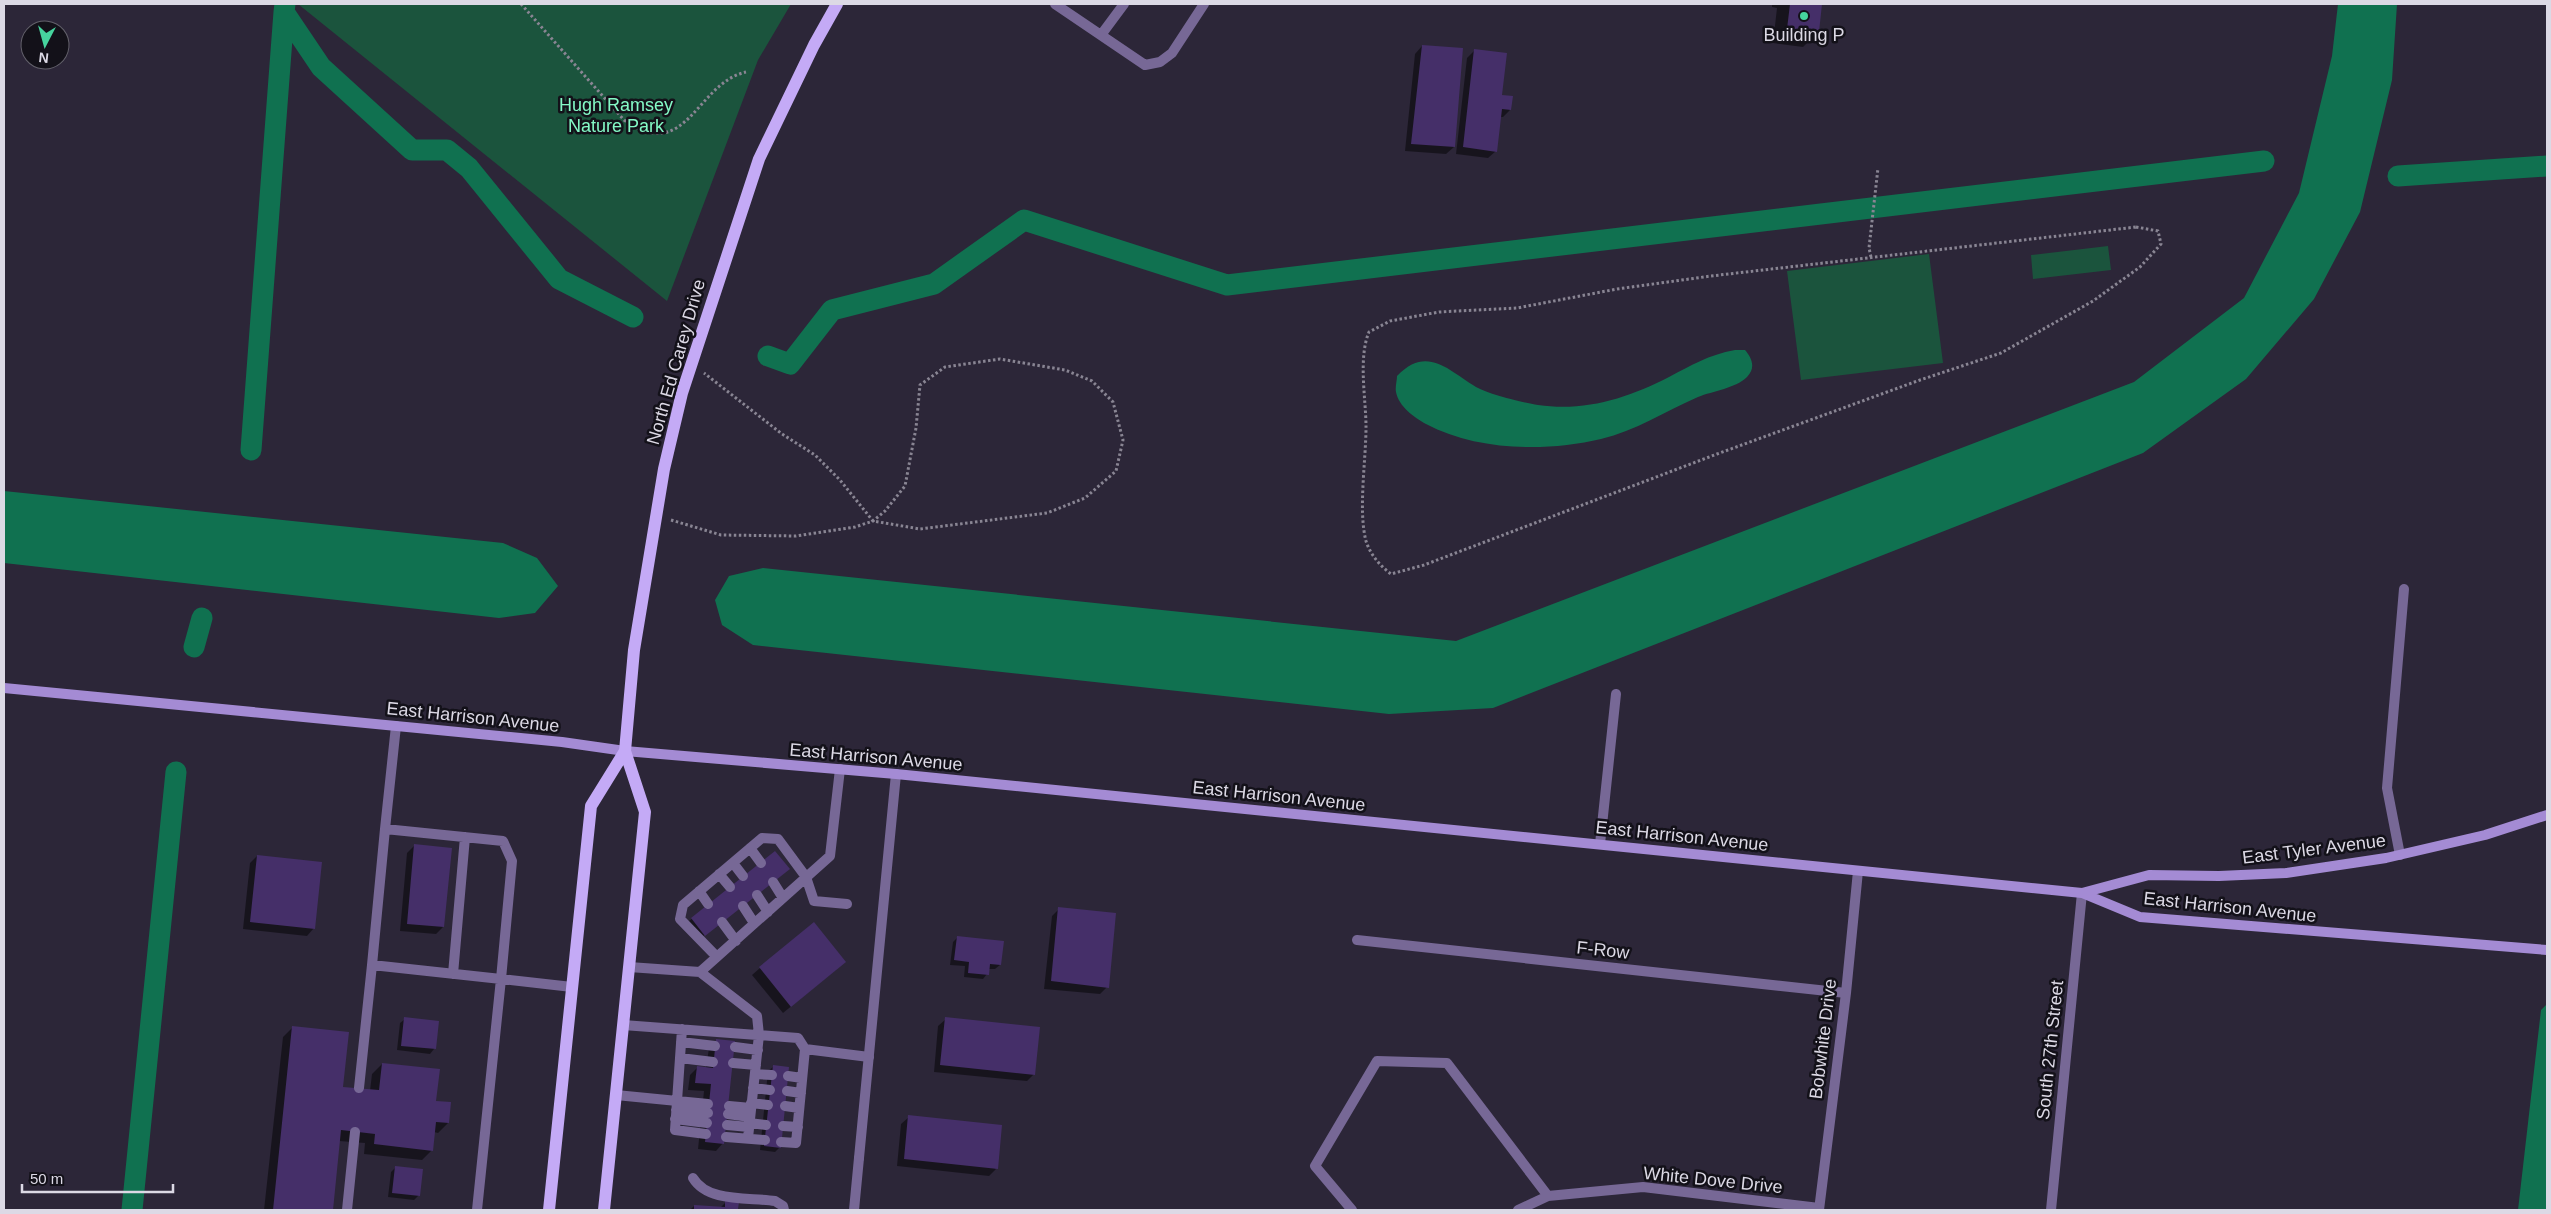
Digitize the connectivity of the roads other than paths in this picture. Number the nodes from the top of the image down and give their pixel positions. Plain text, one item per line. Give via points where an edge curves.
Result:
1 (837, 4) edge
2 (1055, 4) edge
3 (1124, 4) edge
4 (1204, 4) edge
5 (1101, 35) junction
6 (2404, 589) dead end
7 (4, 688) edge
8 (1616, 694) dead end
9 (396, 726) junction
10 (625, 751) junction
11 (840, 769) junction
12 (896, 774) junction
13 (2547, 815) edge
14 (385, 828) junction
15 (465, 837) junction
16 (1600, 844) junction
17 (750, 848) junction
18 (2400, 855) junction
19 (733, 863) junction
20 (760, 863) dead end
21 (1858, 871) junction
22 (719, 874) junction
23 (743, 876) dead end
24 (806, 877) junction
25 (773, 882) dead end
26 (730, 887) dead end
27 (699, 891) junction
28 (2082, 893) junction
29 (756, 895) dead end
30 (783, 898) junction
31 (708, 904) dead end
32 (847, 904) dead end
33 (743, 906) dead end
34 (768, 912) junction
35 (722, 922) dead end
36 (754, 924) junction
37 (1356, 940) dead end
38 (736, 941) junction
39 (2547, 950) edge
40 (717, 957) junction
41 (372, 966) junction
42 (629, 967) junction
43 (700, 972) junction
44 (453, 974) junction
45 (501, 979) junction
46 (572, 986) junction
47 (1846, 993) junction
48 (623, 1024) junction
49 (682, 1029) junction
50 (759, 1035) junction
51 (681, 1042) junction
52 (715, 1046) dead end
53 (734, 1047) dead end
54 (805, 1049) junction
55 (758, 1050) junction
56 (869, 1057) junction
57 (680, 1058) junction
58 (713, 1062) dead end
59 (733, 1063) dead end
60 (755, 1069) junction
61 (772, 1075) dead end
62 (788, 1076) dead end
63 (802, 1078) junction
64 (359, 1088) dead end
65 (753, 1088) junction
66 (770, 1090) dead end
67 (787, 1091) dead end
68 (801, 1092) junction
69 (616, 1095) junction
70 (768, 1105) dead end
71 (785, 1106) dead end
72 (799, 1108) junction
73 (676, 1110) junction
74 (750, 1116) junction
75 (766, 1125) dead end
76 (783, 1126) dead end
77 (798, 1128) junction
78 (355, 1132) dead end
79 (726, 1137) dead end
80 (748, 1138) junction
81 (765, 1140) dead end
82 (782, 1142) dead end
83 (692, 1178) dead end
84 (1548, 1196) junction
85 (1819, 1209) edge
86 (347, 1210) edge
87 (477, 1210) edge
88 (549, 1210) edge
89 (604, 1210) edge
90 (784, 1210) edge
91 (854, 1210) edge
92 (1352, 1210) edge
93 (1518, 1210) edge
94 (2051, 1210) edge

1 - 10 main road, North Ed Carey Drive via 758,159 692,364 664,469 634,650
2 - 5 street
3 - 5 street
4 - 5 street via 1172,53 1160,62 1145,64
6 - 18 street via 2387,788
7 - 9 main road, East Harrison Avenue
8 - 16 street
9 - 10 main road, East Harrison Avenue
9 - 14 street
10 - 11 main road, East Harrison Avenue
10 - 42 main road via 645,812
10 - 46 main road via 591,806
11 - 12 main road, East Harrison Avenue
11 - 24 street via 830,856
12 - 16 main road, East Harrison Avenue
12 - 56 street
13 - 18 main road, East Tyler Avenue via 2485,835
14 - 15 street
14 - 41 street
15 - 44 street
15 - 45 street via 503,841 512,861
16 - 21 main road, East Harrison Avenue
17 - 19 street
17 - 20 street
17 - 24 street via 762,838 778,839
18 - 28 main road, East Tyler Avenue via 2286,873 2149,875
19 - 22 street
19 - 23 street
21 - 28 main road, East Harrison Avenue
21 - 47 street, Bobwhite Drive
22 - 26 street
22 - 27 street
24 - 30 street
24 - 32 street via 814,901
25 - 30 street
27 - 31 street
27 - 40 street via 683,905 680,919
28 - 39 main road, East Harrison Avenue via 2140,917
28 - 94 street, South 27th Street
29 - 34 street
30 - 34 street
33 - 36 street
34 - 36 street
35 - 38 street
36 - 38 street
37 - 47 street, F-Row
38 - 40 street
40 - 43 street
41 - 44 street
41 - 64 street
42 - 43 street
42 - 48 main road
43 - 50 street via 756,1016
44 - 45 street
45 - 46 street
45 - 87 street
46 - 88 main road
47 - 85 street, Bobwhite Drive
48 - 49 street
48 - 69 main road
49 - 50 street
49 - 51 street
50 - 54 street via 798,1038
50 - 55 street
51 - 52 street
51 - 57 street
53 - 55 street
54 - 56 street
54 - 63 street
55 - 60 street
56 - 91 street
57 - 58 street
57 - 73 street
59 - 60 street
60 - 61 street
60 - 65 street
62 - 63 street
63 - 68 street
65 - 66 street
65 - 74 street
67 - 68 street
68 - 72 street
69 - 73 street
69 - 89 main road
70 - 74 street
71 - 72 street
72 - 77 street
73 - 73 street via 707,1119 674,1130
74 - 74 street via 728,1115
74 - 75 street
74 - 80 street
76 - 77 street
77 - 82 street via 796,1143
78 - 86 street
79 - 80 street
80 - 81 street
83 - 90 street via 708,1193 775,1201
84 - 85 street, White Dove Drive via 1643,1187
84 - 92 street via 1448,1064 1377,1061 1315,1166
84 - 93 street, White Dove Drive

